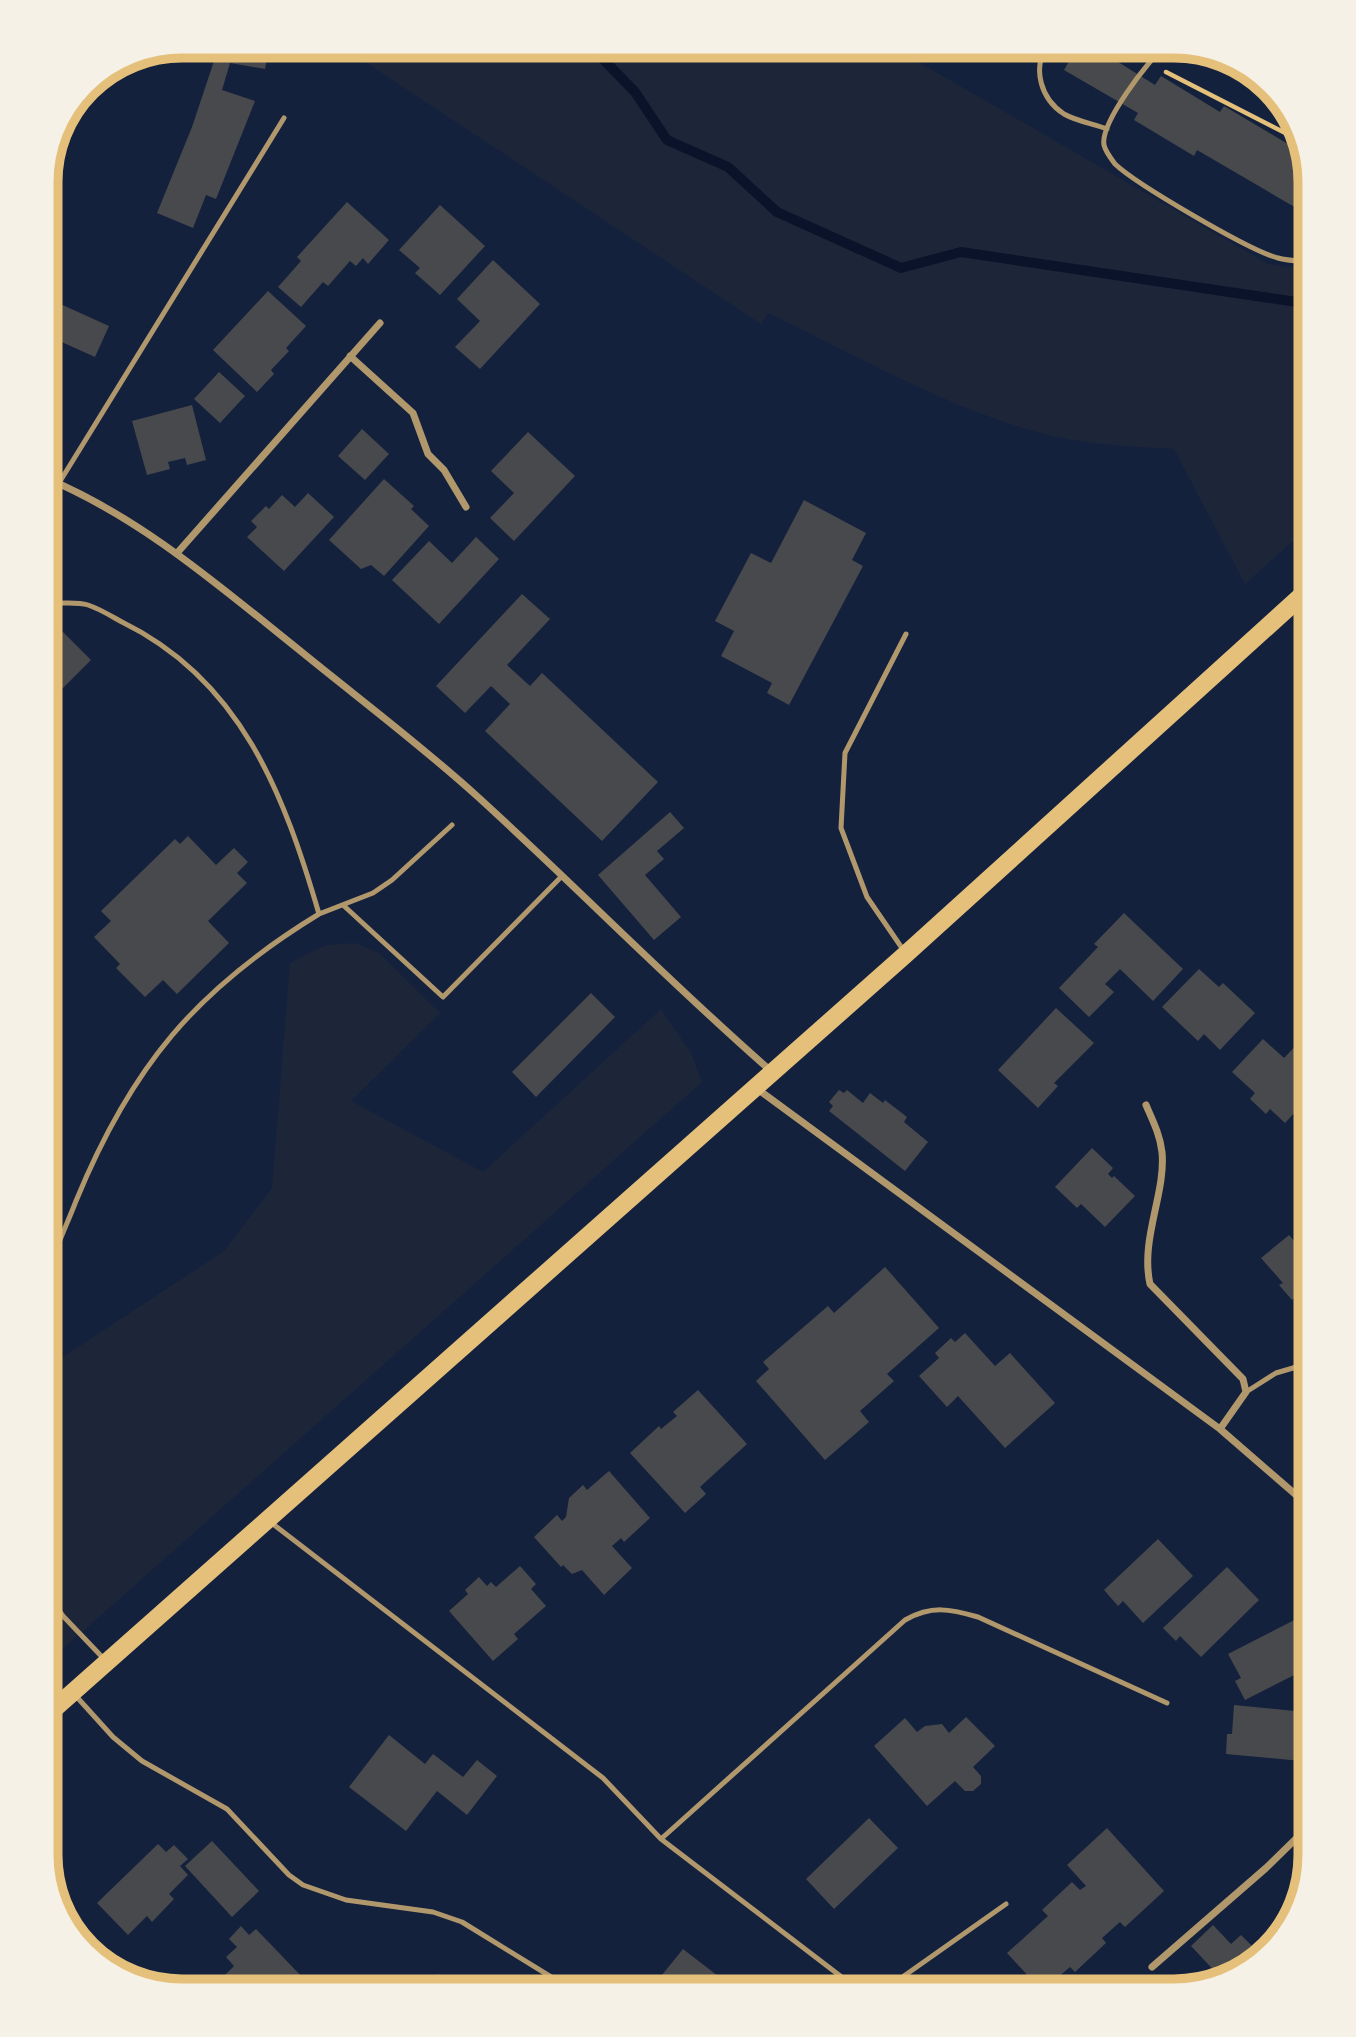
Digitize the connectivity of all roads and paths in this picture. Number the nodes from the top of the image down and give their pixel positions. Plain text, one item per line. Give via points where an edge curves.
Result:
1 (1042, 58) edge
2 (1152, 58) edge
3 (1146, 64) junction
4 (284, 118) dead end
5 (1107, 129) junction
6 (1289, 135) edge
7 (1298, 260) edge
8 (380, 323) dead end
9 (350, 356) junction
10 (59, 483) joint
11 (466, 507) dead end
12 (178, 552) junction
13 (1298, 600) edge
14 (58, 603) edge
15 (906, 634) dead end
16 (452, 825) dead end
17 (562, 876) junction
18 (344, 905) junction
19 (319, 914) junction
20 (906, 954) junction
21 (772, 1072) junction
22 (755, 1087) junction
23 (1146, 1105) dead end
24 (58, 1249) edge
25 (1298, 1367) edge
26 (1246, 1392) junction
27 (1220, 1429) junction
28 (1298, 1496) edge
29 (266, 1518) junction
30 (58, 1610) edge
31 (107, 1662) junction
32 (73, 1692) junction
33 (1167, 1703) dead end
34 (58, 1705) edge
35 (1298, 1837) edge
36 (662, 1839) junction
37 (1006, 1904) dead end
38 (1152, 1967) dead end
39 (554, 1979) edge
40 (844, 1979) edge
41 (900, 1979) edge

1 - 5 lane via 1038,68 1041,84 1052,103 1065,114
2 - 3 lane
3 - 5 lane
3 - 6 path
4 - 10 lane
5 - 7 lane via 1104,145 1114,163 1136,179 1278,258
8 - 9 street
9 - 11 street via 414,413 428,454 444,470
9 - 12 street
10 - 12 street
12 - 17 street via 475,795
13 - 20 main road
14 - 19 lane via 87,604 148,634 196,670 232,711 269,772 300,849
15 - 20 lane via 845,754 841,828 867,897
16 - 18 lane via 392,880
17 - 18 lane via 443,997
17 - 21 street via 686,998
18 - 19 lane
19 - 24 lane via 233,973 157,1051 92,1163
20 - 21 main road
21 - 22 main road
22 - 27 street
22 - 29 main road
23 - 26 street via 1162,1155 1146,1265 1150,1284 1243,1379
25 - 26 lane via 1276,1373
26 - 27 street
27 - 28 street
29 - 31 main road
29 - 36 lane via 603,1778
30 - 31 lane
31 - 32 main road
32 - 34 main road
32 - 39 lane via 113,1737 142,1761 227,1810 303,1885 346,1900 433,1912 462,1923
33 - 36 lane via 978,1617 948,1608 923,1610 905,1620
35 - 38 street
36 - 40 lane
37 - 41 lane

